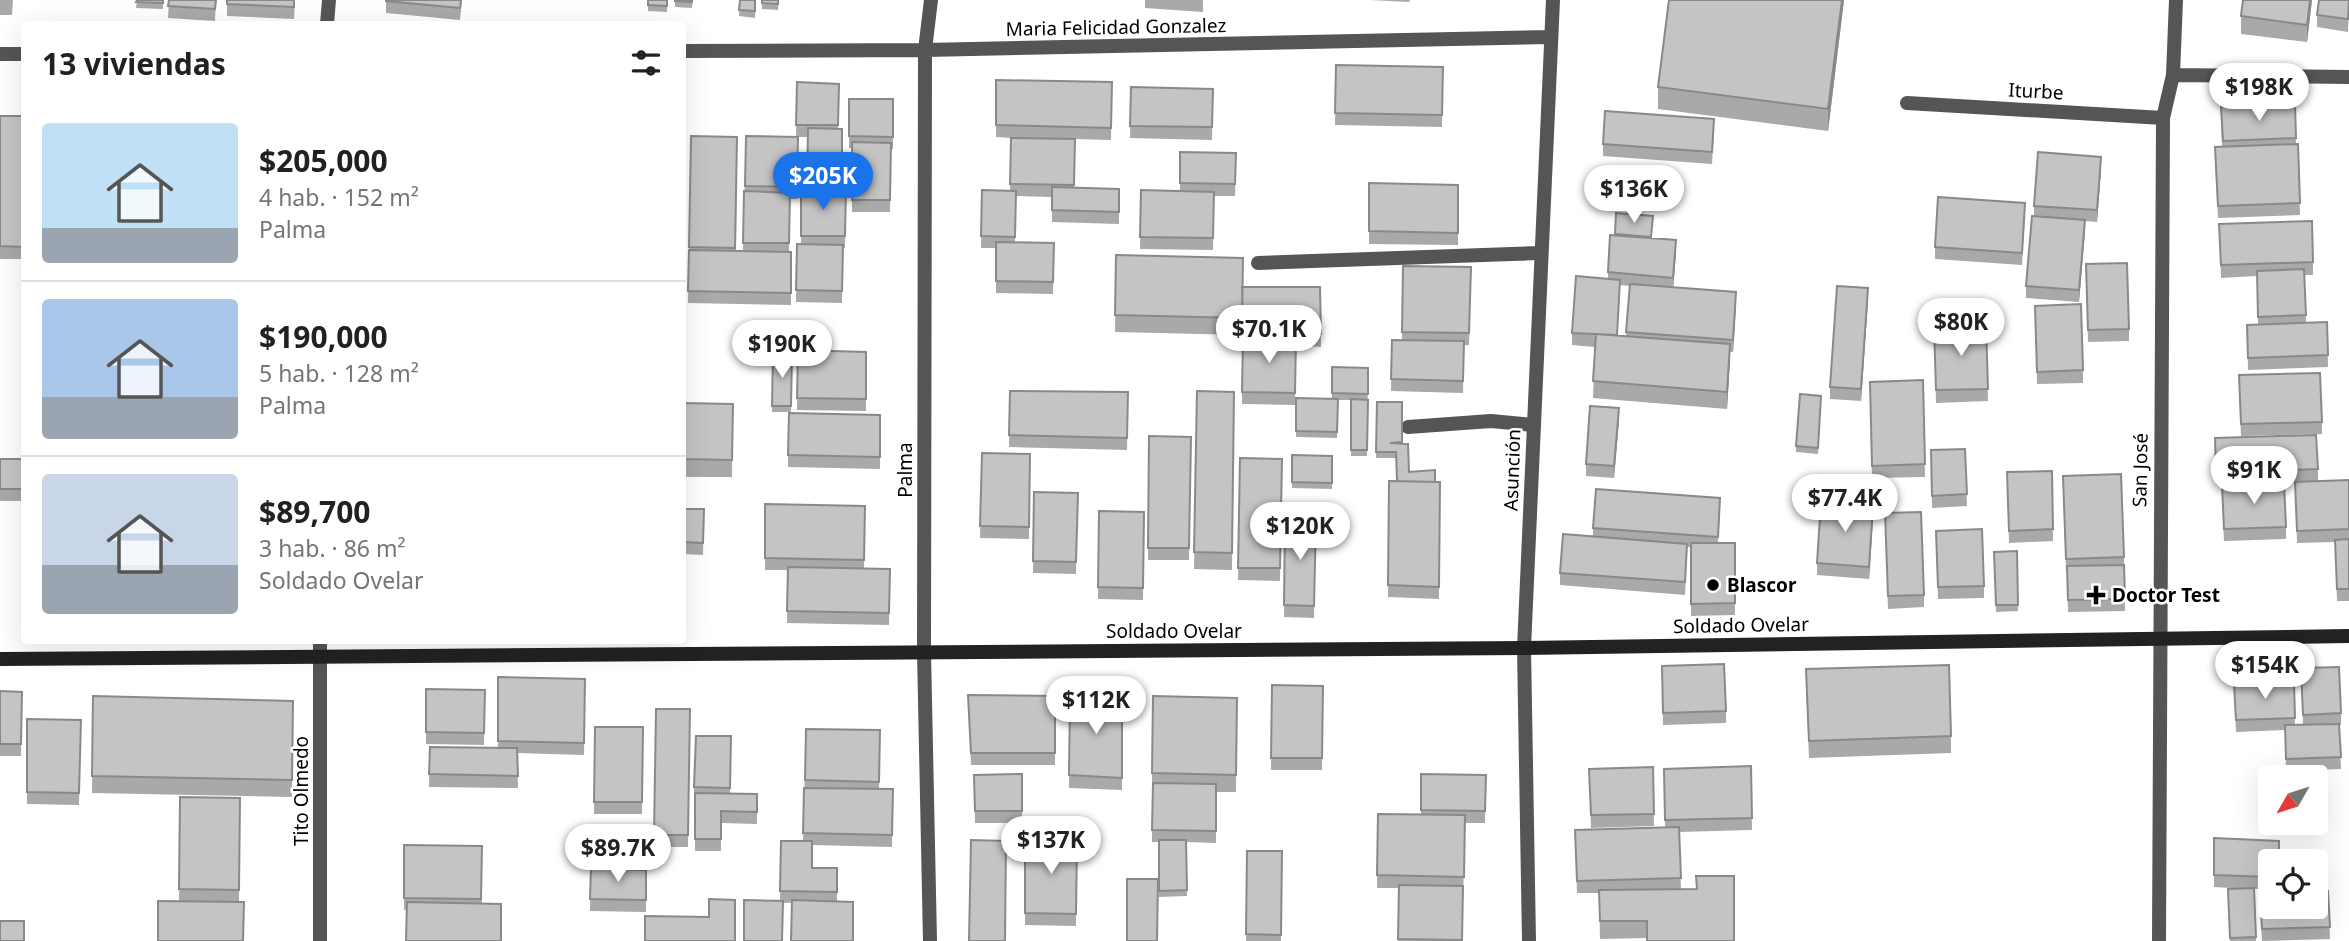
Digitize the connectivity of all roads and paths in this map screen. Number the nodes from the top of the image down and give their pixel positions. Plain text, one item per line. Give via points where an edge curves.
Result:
1 (329, 0) edge
2 (931, 0) edge
3 (1553, 0) edge
4 (2176, 0) edge
5 (327, 21) edge
6 (1550, 37) junction
7 (926, 50) junction
8 (686, 51) edge
9 (0, 54) edge
10 (21, 54) edge
11 (2173, 75) junction
12 (2349, 77) edge
13 (1906, 103) dead end
14 (2163, 118) junction
15 (1540, 253) junction
16 (1258, 263) dead end
17 (1534, 425) junction
18 (1408, 427) dead end
19 (2349, 636) edge
20 (2158, 639) junction
21 (320, 644) edge
22 (1524, 648) junction
23 (924, 652) junction
24 (320, 657) junction
25 (0, 659) edge
26 (320, 941) edge
27 (930, 941) edge
28 (1529, 941) edge
29 (2158, 941) edge

1 - 5 street
2 - 7 street, Palma
3 - 6 street, Asunción
4 - 11 street, San José
6 - 7 street, Maria Felicidad Gonzalez
6 - 15 street, Asunción
7 - 8 street, Maria Felicidad Gonzalez
7 - 23 street, Palma
9 - 10 street
11 - 12 street
11 - 14 street, San José
13 - 14 street, Iturbe
14 - 20 street, San José
15 - 16 street
15 - 17 street, Asunción
17 - 18 street via 1491,421
17 - 22 street, Asunción
19 - 20 main road, Soldado Ovelar
20 - 22 main road, Soldado Ovelar
20 - 29 street, San José
21 - 24 street, Tito Olmedo
22 - 23 main road, Soldado Ovelar
22 - 28 street, Asunción
23 - 24 main road, Soldado Ovelar
23 - 27 street, Palma
24 - 25 main road, Soldado Ovelar
24 - 26 street, Tito Olmedo

